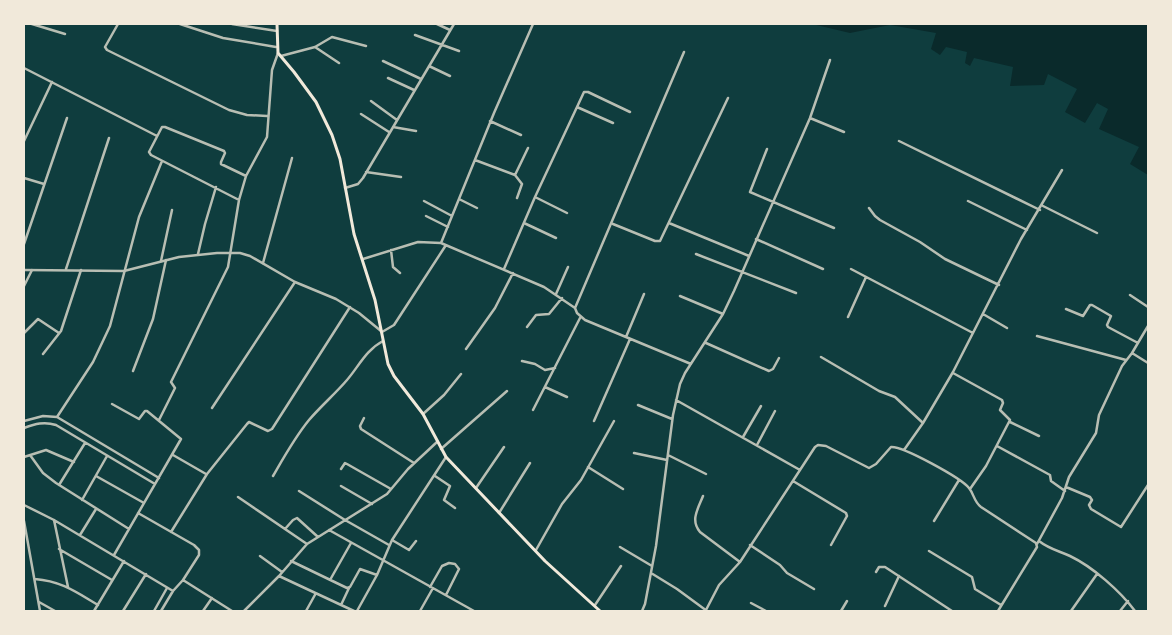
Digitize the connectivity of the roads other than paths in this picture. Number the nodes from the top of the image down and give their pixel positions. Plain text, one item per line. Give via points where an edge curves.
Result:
1 (32, 24) edge
2 (118, 24) edge
3 (180, 24) edge
4 (232, 24) edge
5 (437, 24) edge
6 (454, 24) edge
7 (533, 24) edge
8 (276, 27) edge
9 (450, 30) junction
10 (65, 34) dead end
11 (415, 35) dead end
12 (441, 45) junction
13 (366, 46) dead end
14 (276, 47) junction
15 (315, 47) junction
16 (459, 51) dead end
17 (684, 52) dead end
18 (279, 55) junction
19 (830, 60) dead end
20 (383, 61) dead end
21 (339, 63) dead end
22 (429, 66) junction
23 (24, 68) edge
24 (450, 76) dead end
25 (388, 78) dead end
26 (421, 78) junction
27 (52, 82) junction
28 (414, 90) junction
29 (728, 98) dead end
30 (370, 101) dead end
31 (577, 107) junction
32 (630, 112) dead end
33 (361, 114) dead end
34 (267, 116) junction
35 (67, 118) dead end
36 (810, 118) junction
37 (397, 120) junction
38 (490, 121) junction
39 (613, 123) dead end
40 (393, 126) junction
41 (416, 131) dead end
42 (390, 132) junction
43 (844, 132) dead end
44 (521, 135) dead end
45 (157, 136) junction
46 (109, 138) dead end
47 (24, 141) edge
48 (899, 141) dead end
49 (528, 148) dead end
50 (767, 149) dead end
51 (292, 158) dead end
52 (475, 160) junction
53 (162, 161) junction
54 (1062, 170) dead end
55 (366, 172) junction
56 (515, 174) junction
57 (246, 176) junction
58 (401, 177) dead end
59 (24, 178) edge
60 (44, 184) junction
61 (216, 187) junction
62 (345, 188) junction
63 (535, 197) junction
64 (517, 198) dead end
65 (459, 199) junction
66 (239, 200) junction
67 (424, 200) dead end
68 (968, 202) dead end
69 (772, 203) junction
70 (1042, 206) junction
71 (477, 208) dead end
72 (869, 208) dead end
73 (172, 210) dead end
74 (1040, 210) junction
75 (567, 213) dead end
76 (426, 216) dead end
77 (452, 216) junction
78 (669, 223) junction
79 (524, 224) junction
80 (612, 224) junction
81 (448, 227) junction
82 (834, 228) dead end
83 (1027, 230) junction
84 (1097, 233) dead end
85 (556, 238) dead end
86 (756, 239) junction
87 (441, 243) junction
88 (24, 244) edge
89 (446, 245) junction
90 (391, 250) junction
91 (230, 253) junction
92 (198, 254) junction
93 (696, 254) dead end
94 (749, 256) junction
95 (166, 260) junction
96 (362, 260) junction
97 (161, 261) junction
98 (264, 263) junction
99 (568, 267) dead end
100 (66, 269) junction
101 (504, 269) junction
102 (823, 269) dead end
103 (851, 269) dead end
104 (24, 270) edge
105 (32, 270) junction
106 (81, 270) junction
107 (124, 271) junction
108 (742, 272) junction
109 (400, 273) dead end
110 (513, 273) junction
111 (866, 277) junction
112 (295, 282) junction
113 (999, 285) junction
114 (24, 286) edge
115 (796, 293) dead end
116 (556, 294) junction
117 (644, 294) dead end
118 (1130, 295) dead end
119 (680, 296) dead end
120 (562, 298) junction
121 (350, 307) junction
122 (1148, 307) edge
123 (575, 308) junction
124 (1066, 309) dead end
125 (723, 314) junction
126 (983, 314) junction
127 (848, 317) dead end
128 (580, 318) junction
129 (1148, 326) edge
130 (527, 328) dead end
131 (1007, 328) dead end
132 (59, 332) junction
133 (382, 332) junction
134 (24, 333) edge
135 (973, 333) junction
136 (1037, 336) dead end
137 (626, 337) junction
138 (630, 339) junction
139 (383, 341) junction
140 (706, 343) junction
141 (1138, 343) junction
142 (466, 349) dead end
143 (1132, 352) junction
144 (43, 354) dead end
145 (821, 356) dead end
146 (779, 358) dead end
147 (1126, 360) junction
148 (522, 361) dead end
149 (1148, 363) edge
150 (691, 364) junction
151 (555, 368) junction
152 (133, 371) dead end
153 (953, 372) junction
154 (461, 374) dead end
155 (545, 387) junction
156 (507, 391) dead end
157 (567, 397) dead end
158 (676, 400) junction
159 (112, 404) dead end
160 (638, 405) dead end
161 (761, 406) dead end
162 (212, 408) dead end
163 (533, 410) dead end
164 (775, 411) dead end
165 (422, 414) junction
166 (57, 417) junction
167 (364, 418) dead end
168 (672, 419) junction
169 (159, 420) junction
170 (24, 421) edge
171 (594, 421) dead end
172 (614, 421) dead end
173 (1010, 422) junction
174 (923, 423) junction
175 (24, 428) edge
176 (1039, 436) dead end
177 (743, 437) junction
178 (437, 442) junction
179 (85, 443) junction
180 (757, 445) junction
181 (997, 446) junction
182 (504, 447) dead end
183 (441, 449) junction
184 (904, 450) junction
185 (634, 453) dead end
186 (30, 455) junction
187 (173, 455) junction
188 (668, 455) junction
189 (107, 456) junction
190 (24, 457) edge
191 (446, 457) junction
192 (667, 460) junction
193 (74, 462) junction
194 (415, 463) junction
195 (530, 463) dead end
196 (588, 467) junction
197 (341, 470) dead end
198 (800, 470) junction
199 (206, 474) junction
200 (706, 474) dead end
201 (96, 476) junction
202 (273, 476) dead end
203 (435, 476) junction
204 (159, 478) junction
205 (959, 480) junction
206 (793, 481) junction
207 (155, 484) junction
208 (1148, 485) edge
209 (59, 486) junction
210 (341, 486) dead end
211 (1066, 487) junction
212 (476, 488) junction
213 (623, 489) dead end
214 (970, 489) junction
215 (392, 490) junction
216 (1065, 491) junction
217 (299, 492) dead end
218 (704, 496) dead end
219 (238, 497) dead end
220 (82, 500) junction
221 (144, 504) junction
222 (372, 504) junction
223 (24, 505) edge
224 (96, 508) junction
225 (454, 508) dead end
226 (138, 513) junction
227 (499, 513) junction
228 (54, 520) junction
229 (345, 520) junction
230 (934, 521) dead end
231 (24, 522) edge
232 (129, 529) junction
233 (285, 529) junction
234 (329, 530) junction
235 (171, 532) junction
236 (80, 535) junction
237 (318, 537) junction
238 (392, 540) junction
239 (416, 541) dead end
240 (352, 543) junction
241 (1038, 543) junction
242 (306, 544) junction
243 (390, 545) junction
244 (830, 545) dead end
245 (620, 546) dead end
246 (750, 546) junction
247 (59, 549) junction
248 (536, 550) junction
249 (929, 551) dead end
250 (114, 555) junction
251 (260, 556) dead end
252 (383, 559) junction
253 (124, 560) junction
254 (290, 561) junction
255 (740, 562) junction
256 (620, 566) dead end
257 (652, 566) junction
258 (282, 572) junction
259 (876, 572) dead end
260 (651, 573) junction
261 (146, 574) junction
262 (1097, 574) junction
263 (377, 575) junction
264 (279, 576) junction
265 (899, 576) junction
266 (35, 579) junction
267 (112, 580) junction
268 (183, 580) junction
269 (330, 580) junction
270 (68, 587) junction
271 (431, 587) junction
272 (167, 588) junction
273 (349, 588) junction
274 (814, 589) dead end
275 (173, 591) junction
276 (316, 593) junction
277 (446, 595) junction
278 (212, 598) junction
279 (847, 601) dead end
280 (1128, 601) junction
281 (39, 602) junction
282 (751, 603) dead end
283 (340, 604) junction
284 (98, 605) junction
285 (595, 605) junction
286 (885, 606) dead end
287 (1001, 606) junction
288 (706, 610) edge
289 (40, 611) edge
290 (55, 611) edge
291 (94, 611) edge
292 (122, 611) edge
293 (154, 611) edge
294 (161, 611) edge
295 (203, 611) edge
296 (232, 611) edge
297 (244, 611) edge
298 (306, 611) edge
299 (355, 611) edge
300 (420, 611) edge
301 (474, 611) edge
302 (600, 611) edge
303 (642, 611) edge
304 (766, 611) edge
305 (841, 611) edge
306 (952, 611) edge
307 (998, 611) edge
308 (1070, 611) edge
309 (1120, 611) edge
310 (1135, 611) edge

1 - 10 street
2 - 34 street via 105,47 107,50 229,110
3 - 14 street via 223,38
4 - 8 street
5 - 9 street
6 - 9 street
7 - 38 street
8 - 14 main road
9 - 12 street
11 - 12 street
12 - 16 street
12 - 22 street
13 - 15 street via 332,37
14 - 18 main road
15 - 18 street
15 - 21 street
17 - 80 street
18 - 34 street via 272,70
18 - 62 main road via 307,90 328,124 340,159
19 - 36 street
20 - 26 street
22 - 24 street
22 - 26 street
23 - 27 street
25 - 28 street
26 - 28 street
27 - 45 street
27 - 47 street
28 - 37 street
29 - 78 street
30 - 37 street
31 - 32 street via 585,92
31 - 39 street
31 - 63 street
33 - 42 street
34 - 57 street via 265,143
35 - 60 street
36 - 43 street
36 - 69 street
37 - 40 street
38 - 44 street
38 - 52 street
40 - 41 street
40 - 42 street
42 - 55 street
45 - 53 street via 149,154
45 - 57 street via 163,126 224,151 221,164
46 - 100 street
48 - 74 street
49 - 56 street
50 - 69 street via 750,192
51 - 98 street
52 - 56 street
52 - 65 street
53 - 61 street
53 - 107 street via 139,217
54 - 70 street
55 - 58 street
55 - 62 street via 358,184
56 - 64 street via 522,184
57 - 66 street
59 - 60 street
60 - 88 street
61 - 66 street
61 - 92 street
62 - 96 main road
63 - 75 street
63 - 79 street
65 - 71 street
65 - 77 street
66 - 91 street
67 - 77 street
68 - 83 street
69 - 82 street
69 - 86 street
70 - 74 street
70 - 84 street
72 - 113 street via 875,216 935,253
73 - 97 street
74 - 83 street
76 - 81 street
77 - 81 street
78 - 80 street via 658,242
78 - 94 street
79 - 85 street
79 - 101 street
80 - 123 street
81 - 87 street
83 - 113 street
86 - 94 street
86 - 102 street
87 - 89 street
87 - 90 street via 418,242
89 - 101 street
89 - 133 street via 394,325
90 - 96 street
90 - 109 street via 393,267
91 - 92 street
91 - 98 street via 250,256
91 - 169 street via 228,267 171,382 175,388
92 - 95 street
93 - 108 street
94 - 108 street
95 - 97 street
95 - 152 street via 153,319
96 - 133 main road
97 - 107 street
98 - 112 street
99 - 116 street
100 - 105 street
100 - 106 street
101 - 110 street
103 - 111 street
104 - 105 street
105 - 114 street
106 - 107 street
106 - 132 street
107 - 166 street via 102,345
108 - 115 street
108 - 125 street
110 - 116 street
110 - 142 street via 496,308
111 - 127 street
111 - 135 street
112 - 121 street
112 - 162 street
113 - 126 street
116 - 120 street
117 - 137 street
118 - 122 street
119 - 125 street
120 - 123 street
120 - 130 street via 549,314 538,314
121 - 133 street
121 - 199 street via 272,429 268,431 249,422
123 - 128 street
124 - 141 street via 1083,316 1092,304 1111,316 1108,327
125 - 140 street
126 - 131 street
126 - 135 street
128 - 137 street
128 - 151 street
129 - 141 street
132 - 134 street via 38,319
132 - 144 street
133 - 139 main road
135 - 153 street
136 - 147 street
137 - 138 street
138 - 150 street
138 - 171 street
139 - 165 main road via 389,368
139 - 202 street via 364,355 347,380 311,418
140 - 146 street via 769,371
140 - 150 street
141 - 143 street
143 - 147 street
143 - 149 street
145 - 174 street via 879,391 895,397
147 - 211 street via 1099,415 1096,433
148 - 151 street via 544,370
150 - 158 street
151 - 155 street
153 - 173 street via 1002,400 1000,410
153 - 174 street
154 - 165 street
155 - 157 street
155 - 163 street
156 - 183 street
158 - 168 street
158 - 177 street
159 - 169 street via 137,419 146,411
160 - 168 street
161 - 177 street
164 - 180 street
165 - 178 main road
166 - 170 street via 44,416
166 - 204 street
167 - 194 street via 361,429
168 - 188 street
169 - 187 street via 181,439
172 - 196 street
173 - 176 street
173 - 181 street
174 - 184 street
175 - 179 street via 48,422
177 - 180 street
178 - 183 main road
178 - 194 street
179 - 189 street
179 - 193 street
180 - 198 street
181 - 214 street
181 - 216 street via 1050,475 1051,482
182 - 212 street
183 - 191 main road
184 - 198 street via 891,448 869,468 818,445
184 - 205 street
185 - 192 street
186 - 190 street
186 - 193 street via 46,450
186 - 209 street via 43,473
187 - 199 street
187 - 204 street
188 - 192 street
188 - 200 street
189 - 201 street
189 - 207 street
191 - 203 street
191 - 212 main road
192 - 257 street
193 - 209 street
194 - 215 street
195 - 227 street
196 - 213 street
196 - 248 street
197 - 215 street via 347,464
198 - 206 street
199 - 235 street
201 - 220 street
201 - 221 street
203 - 225 street via 450,486 444,500
203 - 238 street
204 - 207 street
205 - 214 street
205 - 230 street
206 - 244 street via 847,514
206 - 246 street
207 - 221 street
208 - 211 street via 1122,527 1090,507 1090,497
209 - 220 street
210 - 222 street
211 - 216 street
212 - 227 main road
214 - 241 street via 977,504
215 - 222 street
216 - 241 street
217 - 229 street
218 - 255 street via 695,517 696,527
219 - 233 street
220 - 224 street
221 - 226 street
222 - 229 street
223 - 228 street
224 - 232 street
224 - 236 street
226 - 232 street
226 - 235 street
227 - 248 main road
228 - 236 street
228 - 247 street
229 - 234 street
229 - 243 street
231 - 266 street
232 - 250 street
233 - 237 street via 297,518
233 - 242 street
234 - 237 street
234 - 240 street
235 - 268 street via 200,550
236 - 250 street
237 - 242 street
238 - 239 street via 407,550
238 - 243 street
240 - 252 street
240 - 269 street
241 - 262 street via 1080,561
241 - 287 street
242 - 254 street
243 - 252 street
245 - 257 street
246 - 255 street
246 - 274 street
247 - 267 street
247 - 270 street
248 - 285 main road
249 - 287 street via 972,577 975,589
250 - 253 street
251 - 258 street
252 - 263 street
252 - 271 street
253 - 261 street
253 - 267 street
254 - 258 street
254 - 269 street
255 - 288 street via 719,585
256 - 285 street
257 - 260 street
258 - 264 street
259 - 265 street via 883,566
260 - 288 street
260 - 303 street
261 - 272 street
261 - 292 street
262 - 280 street
262 - 308 street
263 - 273 street via 360,569
263 - 299 street
264 - 276 street
264 - 297 street
265 - 286 street
265 - 306 street
266 - 270 street via 50,580
266 - 281 street
267 - 284 street
268 - 275 street
268 - 278 street
269 - 273 street
270 - 284 street
271 - 277 street
271 - 277 street via 442,566 455,564 459,569
271 - 300 street
272 - 275 street
272 - 293 street
273 - 283 street
275 - 294 street
276 - 283 street
276 - 298 street
277 - 301 street
278 - 295 street
278 - 296 street
279 - 305 street
280 - 309 street
280 - 310 street
281 - 289 street
281 - 290 street
282 - 304 street
283 - 299 street
284 - 291 street
285 - 302 main road
287 - 307 street

